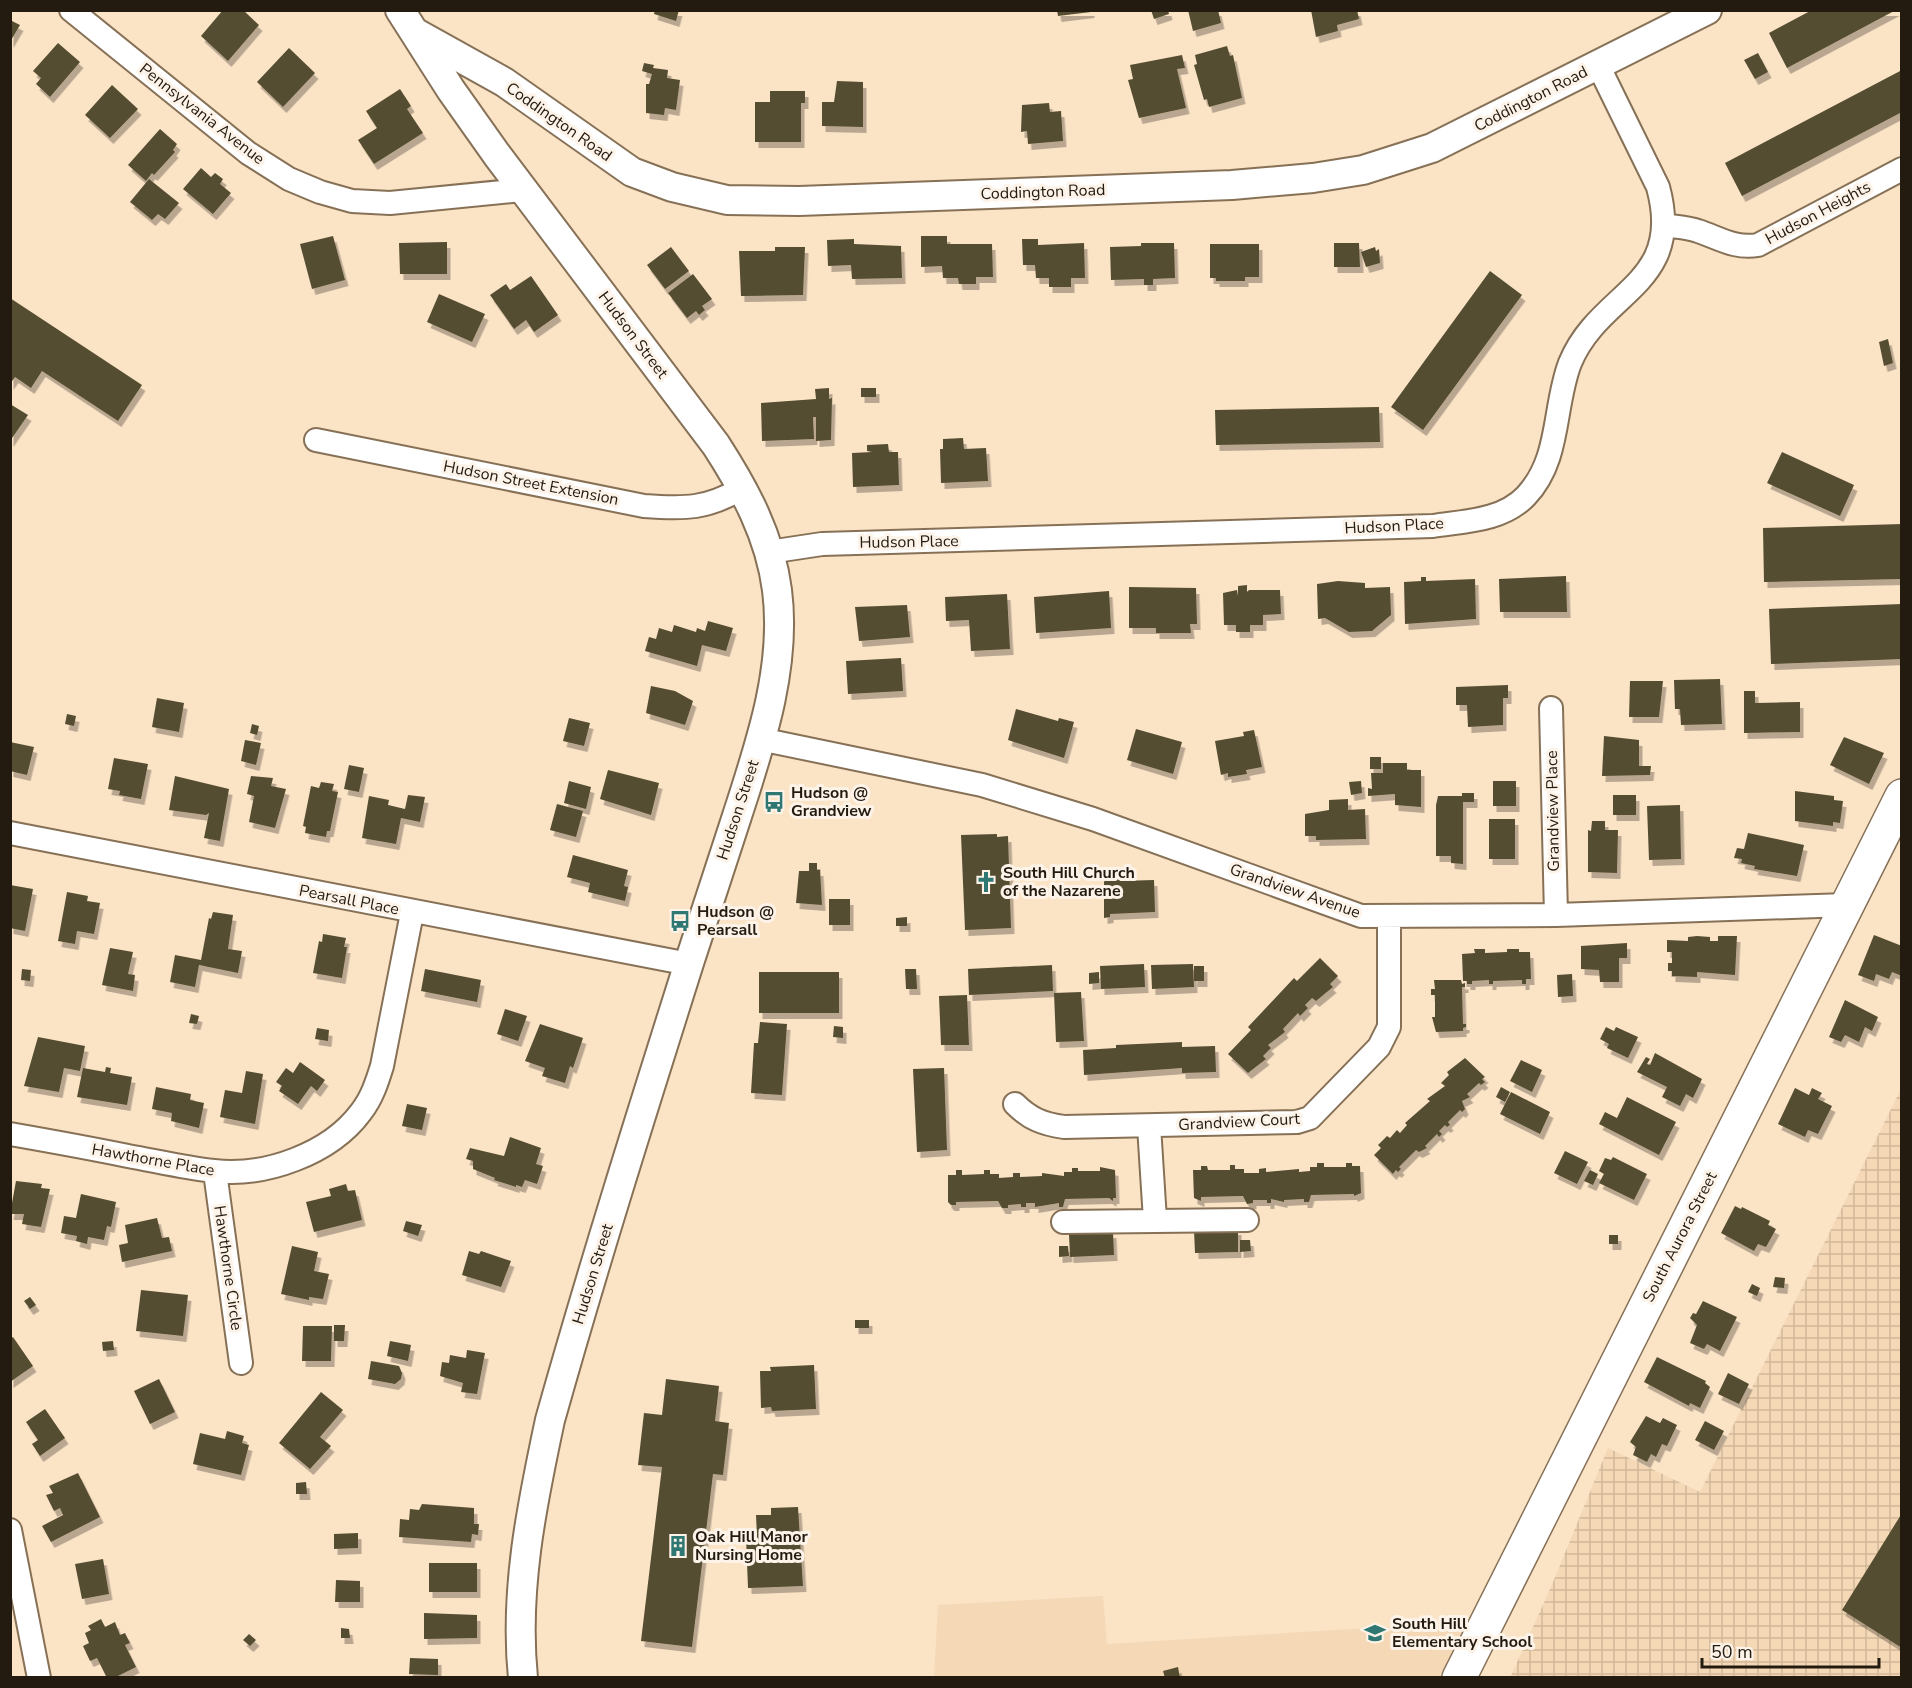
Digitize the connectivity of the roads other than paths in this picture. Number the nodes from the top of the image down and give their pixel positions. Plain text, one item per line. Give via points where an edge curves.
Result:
1 (71, 10) edge
2 (1707, 10) edge
3 (406, 21) edge
4 (1598, 65) junction
5 (1902, 169) edge
6 (522, 190) junction
7 (1664, 225) junction
8 (316, 440) dead end
9 (743, 488) junction
10 (769, 552) junction
11 (1551, 708) dead end
12 (760, 739) junction
13 (1902, 796) edge
14 (10, 833) edge
15 (1847, 905) junction
16 (412, 913) junction
17 (1556, 915) junction
18 (1389, 916) junction
19 (689, 964) junction
20 (1015, 1104) dead end
21 (1149, 1126) junction
22 (10, 1134) edge
23 (215, 1172) junction
24 (1155, 1220) junction
25 (1247, 1220) dead end
26 (1063, 1222) dead end
27 (241, 1363) dead end
28 (10, 1530) edge
29 (39, 1677) edge
30 (523, 1677) edge
31 (1459, 1677) edge

1 - 6 street, Pennsylvania Avenue via 248,153 289,179 320,192 352,201 390,203
2 - 4 street, Coddington Road
3 - 4 street, Coddington Road via 504,82 632,172 672,187 727,200 799,201 1313,178 1363,170 1432,148
3 - 6 street, Hudson Street
4 - 7 street, Hudson Place via 1658,187
5 - 7 street, Hudson Heights via 1758,245 1744,247 1695,230
6 - 9 street, Hudson Street via 716,445
7 - 10 street, Hudson Place via 1649,272 1590,328 1580,344 1563,384 1551,451 1535,485 1513,507 1494,516 1433,526 822,544
8 - 9 street, Hudson Street Extension via 644,506 703,507
9 - 10 street, Hudson Street
10 - 12 street, Hudson Street via 777,591 778,633 771,695
11 - 17 street, Grandview Place
12 - 18 street, Grandview Avenue via 982,785 1093,819 1340,910 1361,916
12 - 19 street, Hudson Street
13 - 15 main road, South Aurora Street
14 - 16 street, Pearsall Place
15 - 17 street, Grandview Avenue
15 - 31 main road, South Aurora Street
16 - 19 street, Pearsall Place
16 - 23 street, Hawthorne Place via 382,1066 361,1112 340,1134 297,1158 263,1168
17 - 18 street, Grandview Avenue
18 - 21 street, Grandview Court via 1389,1027 1379,1047 1310,1118 1297,1122
19 - 30 street, Hudson Street via 550,1420 524,1570
20 - 21 street, Grandview Court via 1027,1117 1054,1126
21 - 24 street
22 - 23 street, Hawthorne Place
23 - 27 street, Hawthorne Circle
24 - 25 street
24 - 26 street
28 - 29 street

